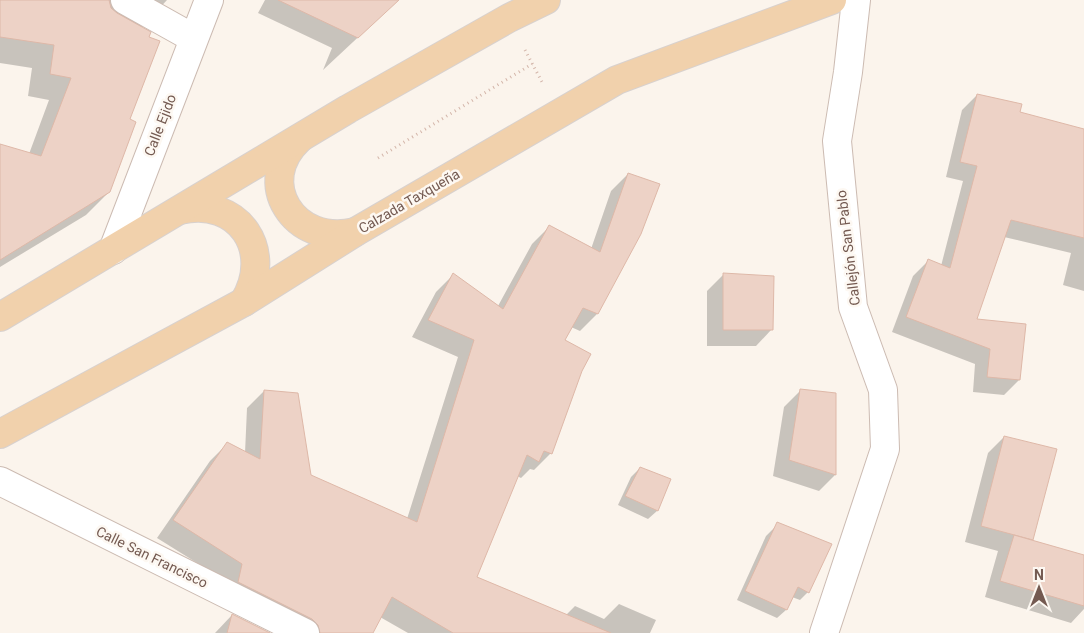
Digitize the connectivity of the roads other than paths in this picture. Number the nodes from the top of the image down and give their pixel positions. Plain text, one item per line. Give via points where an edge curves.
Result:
1 (125, 0) edge
2 (209, 0) edge
3 (546, 0) edge
4 (832, 0) edge
5 (856, 0) edge
6 (193, 38) junction
7 (304, 134) junction
8 (178, 210) junction
9 (357, 232) junction
10 (113, 250) junction
11 (244, 302) junction
12 (0, 317) edge
13 (0, 434) edge
14 (0, 482) edge
15 (305, 633) edge
16 (824, 633) edge

1 - 6 street
2 - 6 street, Calle Ejido
3 - 7 main road
4 - 9 main road, Calzada Taxqueña via 617,80
5 - 16 street, Callejón San Pablo via 837,141 854,307 883,390 885,449
6 - 10 street, Calle Ejido
7 - 8 main road
7 - 9 main road via 284,159 280,190 286,206 308,230 341,236
8 - 10 main road
8 - 11 main road via 208,208 235,220 246,231 257,259 252,289
9 - 11 main road, Calzada Taxqueña
10 - 12 main road
11 - 13 main road, Calzada Taxqueña
14 - 15 street, Calle San Francisco

